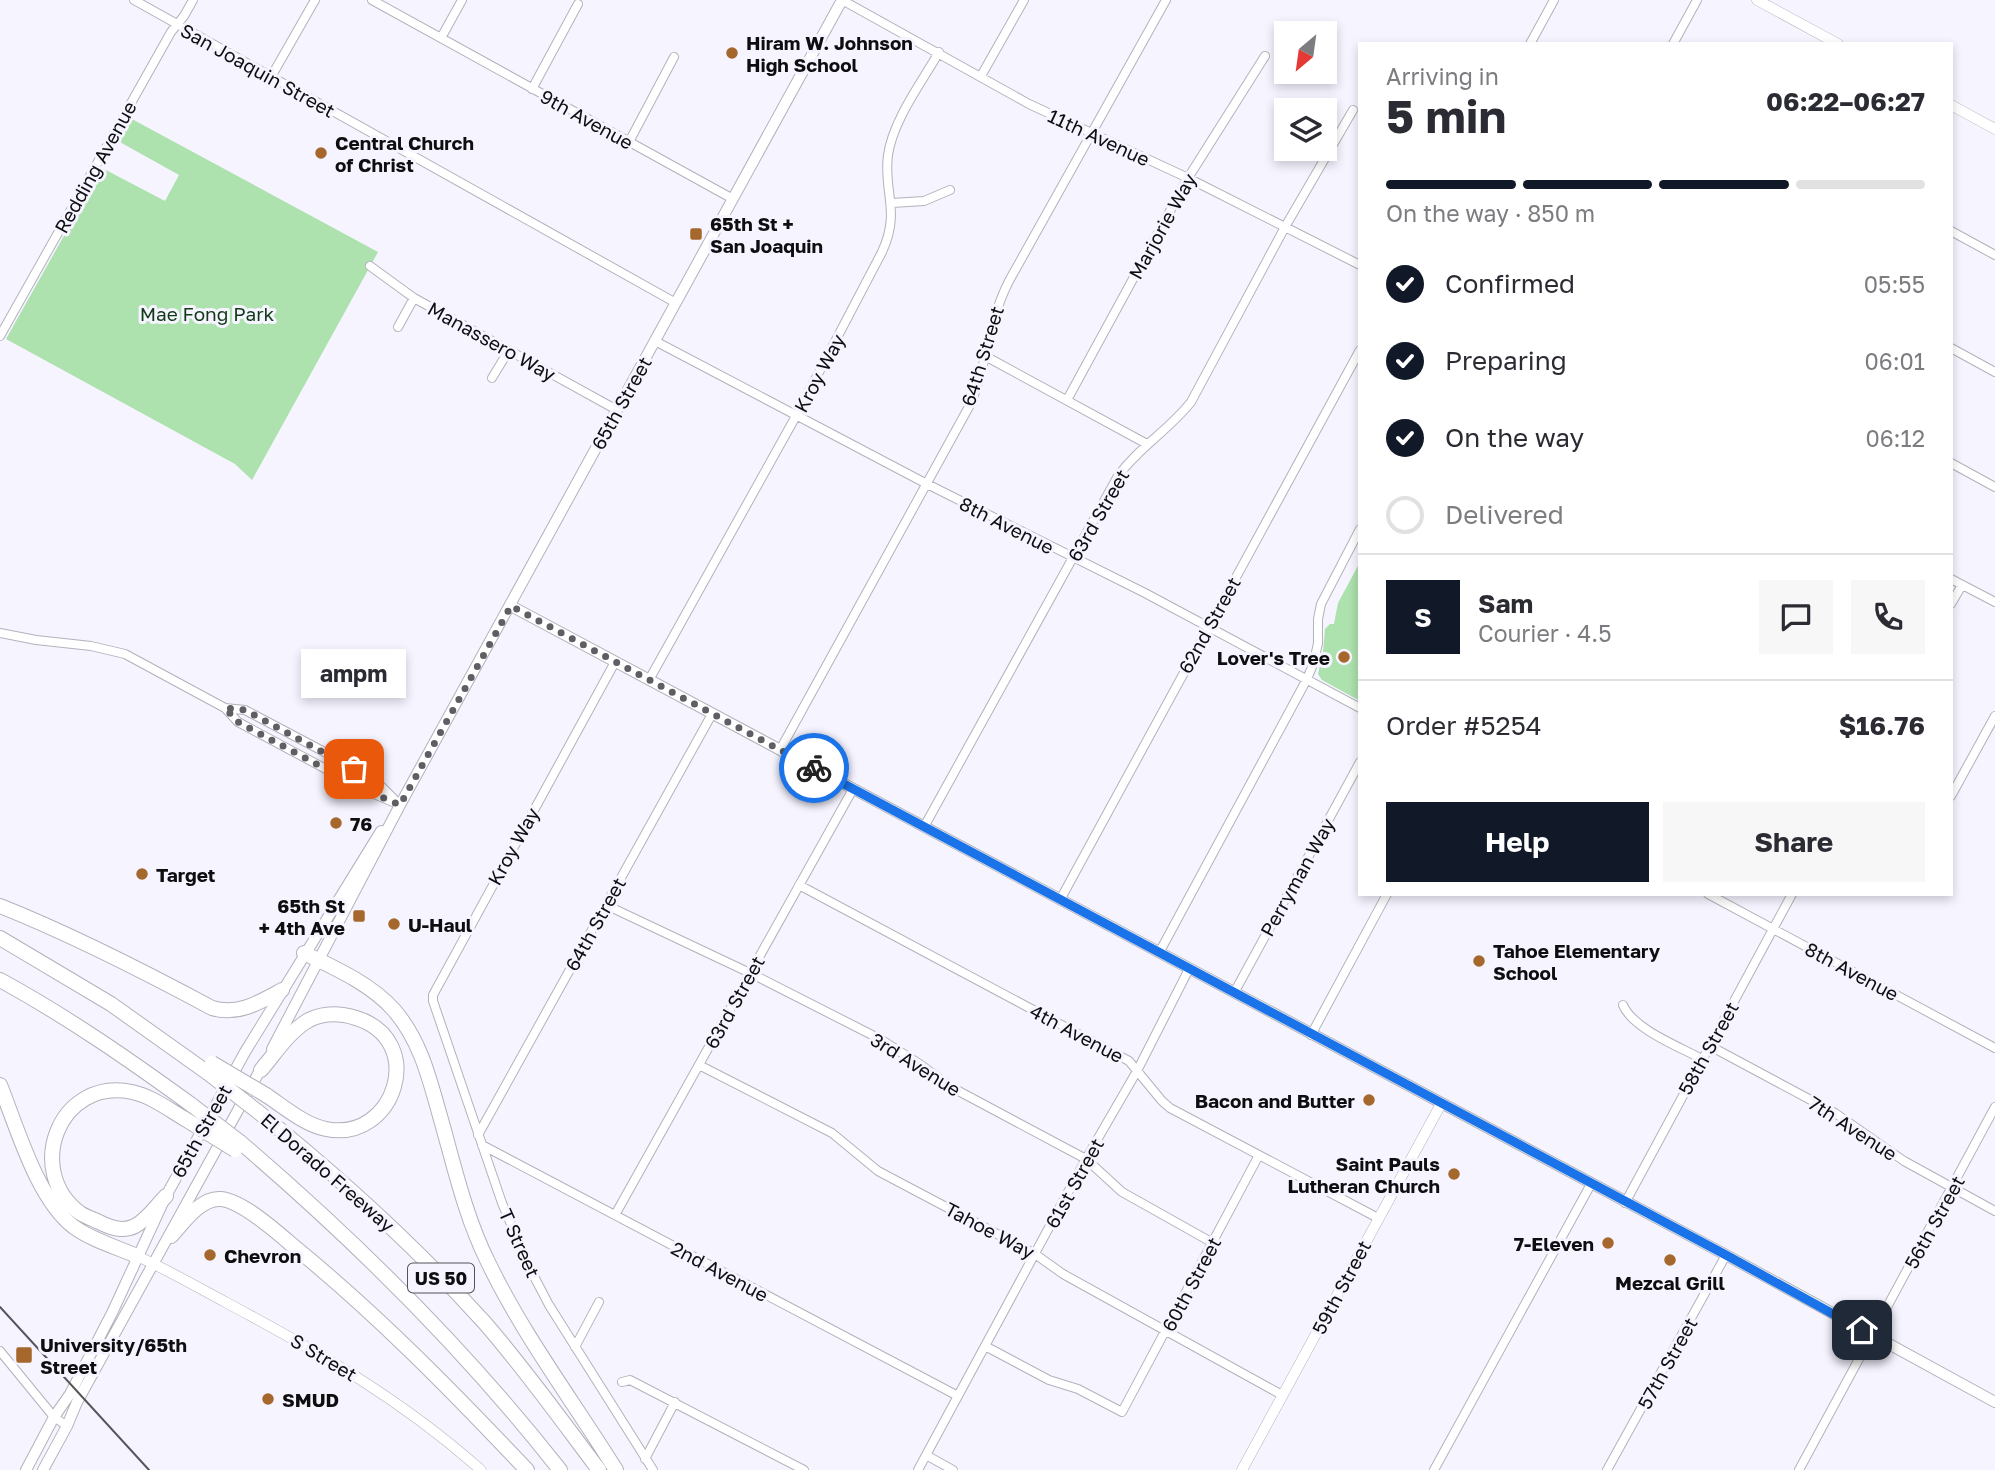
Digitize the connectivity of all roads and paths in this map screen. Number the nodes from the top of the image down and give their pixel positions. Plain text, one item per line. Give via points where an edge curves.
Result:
1 (134, 0) edge
2 (193, 0) edge
3 (315, 0) edge
4 (372, 0) edge
5 (462, 0) edge
6 (842, 0) edge
7 (1024, 0) edge
8 (1166, 0) edge
9 (1554, 0) edge
10 (1697, 0) edge
11 (1764, 2) edge
12 (578, 4) dead end
13 (177, 24) junction
14 (441, 38) junction
15 (1531, 42) edge
16 (1674, 42) edge
17 (1834, 42) edge
18 (939, 52) junction
19 (1265, 56) dead end
20 (674, 57) dead end
21 (981, 76) junction
22 (271, 77) junction
23 (532, 89) junction
24 (1953, 106) edge
25 (1353, 110) dead end
26 (1995, 129) edge
27 (1091, 133) junction
28 (629, 142) junction
29 (1188, 178) junction
30 (950, 190) dead end
31 (733, 199) junction
32 (892, 204) junction
33 (1285, 228) junction
34 (1953, 232) edge
35 (1995, 255) edge
36 (1358, 264) edge
37 (370, 265) dead end
38 (414, 298) junction
39 (676, 303) junction
40 (398, 327) dead end
41 (0, 336) edge
42 (656, 341) junction
43 (1953, 349) edge
44 (509, 350) junction
45 (1358, 354) edge
46 (985, 356) junction
47 (1995, 372) edge
48 (492, 379) dead end
49 (1067, 400) junction
50 (617, 410) junction
51 (796, 416) junction
52 (1147, 444) junction
53 (1953, 464) edge
54 (926, 484) junction
55 (1995, 487) edge
56 (1358, 533) edge
57 (1073, 558) junction
58 (1953, 580) edge
59 (1962, 585) junction
60 (1953, 601) edge
61 (1995, 602) edge
62 (511, 606) junction
63 (1208, 626) junction
64 (0, 634) edge
65 (615, 662) junction
66 (1307, 679) junction
67 (649, 680) junction
68 (1358, 707) edge
69 (225, 708) junction
70 (712, 714) junction
71 (1995, 716) edge
72 (780, 750) junction
73 (1358, 766) edge
74 (853, 789) junction
75 (1953, 792) edge
76 (400, 805) junction
77 (923, 827) junction
78 (799, 885) junction
79 (1386, 896) edge
80 (1712, 896) edge
81 (1791, 896) edge
82 (1060, 900) junction
83 (606, 905) junction
84 (0, 906) edge
85 (1773, 929) junction
86 (0, 939) edge
87 (304, 953) junction
88 (1159, 953) junction
89 (320, 961) junction
90 (1189, 969) junction
91 (750, 973) junction
92 (0, 980) edge
93 (282, 990) junction
94 (1234, 993) junction
95 (433, 995) joint
96 (1623, 1005) dead end
97 (1311, 1035) junction
98 (1710, 1046) junction
99 (1995, 1048) edge
100 (1702, 1059) junction
101 (699, 1065) junction
102 (210, 1068) junction
103 (261, 1070) junction
104 (1137, 1070) junction
105 (0, 1085) edge
106 (1441, 1104) junction
107 (1995, 1107) edge
108 (189, 1112) junction
109 (478, 1135) junction
110 (482, 1145) junction
111 (1259, 1155) junction
112 (1086, 1159) junction
113 (1591, 1184) junction
114 (1953, 1188) junction
115 (166, 1196) junction
116 (1625, 1203) junction
117 (1995, 1210) edge
118 (615, 1215) junction
119 (1378, 1218) junction
120 (171, 1236) junction
121 (1213, 1243) junction
122 (1035, 1254) junction
123 (1726, 1255) junction
124 (137, 1256) junction
125 (154, 1264) junction
126 (599, 1302) dead end
127 (1166, 1331) junction
128 (1871, 1336) junction
129 (985, 1346) junction
130 (575, 1347) junction
131 (0, 1351) edge
132 (622, 1382) dead end
133 (1282, 1395) junction
134 (958, 1396) junction
135 (675, 1402) junction
136 (1995, 1402) edge
137 (54, 1417) junction
138 (67, 1426) junction
139 (926, 1455) junction
140 (645, 1460) junction
141 (26, 1470) edge
142 (43, 1470) edge
143 (481, 1470) edge
144 (527, 1470) edge
145 (560, 1470) edge
146 (599, 1470) edge
147 (616, 1470) edge
148 (653, 1470) edge
149 (804, 1470) edge
150 (918, 1470) edge
151 (953, 1470) edge
152 (1242, 1470) edge
153 (1434, 1470) edge
154 (1607, 1470) edge
155 (1798, 1470) edge

1 - 13 street, San Joaquin Street
2 - 13 street, Redding Avenue
3 - 22 street
4 - 14 street, 9th Avenue
5 - 14 street
6 - 18 street, 11th Avenue
6 - 31 main road, 65th Street
7 - 21 street
8 - 27 street, 64th Street
9 - 15 street
10 - 16 street
11 - 17 street
12 - 23 street
13 - 22 street, San Joaquin Street
13 - 41 street, Redding Avenue
14 - 23 street, 9th Avenue
18 - 21 street, 11th Avenue
18 - 32 street, Kroy Way via 890,145 887,173
19 - 29 street, Marjorie Way
20 - 28 street
21 - 27 street, 11th Avenue
22 - 39 street, San Joaquin Street
23 - 28 street, 9th Avenue
24 - 26 street
25 - 33 street, 63rd Street
27 - 29 street, 11th Avenue
27 - 46 street, 64th Street via 1002,294
28 - 31 street, 9th Avenue
29 - 33 street, 11th Avenue
29 - 49 street, Marjorie Way
30 - 32 street via 924,201
31 - 39 main road, 65th Street
32 - 51 street, Kroy Way via 886,243
33 - 36 street, 11th Avenue
33 - 52 street, 63rd Street via 1191,402
34 - 35 street
37 - 38 street, Manassero Way
38 - 40 street
38 - 44 street, Manassero Way
39 - 42 main road, 65th Street
42 - 50 main road, 65th Street
42 - 51 street, 8th Avenue
43 - 47 street
44 - 48 street
44 - 50 street, Manassero Way
45 - 63 street, 62nd Street
46 - 49 street
46 - 54 street, 64th Street via 971,402
49 - 52 street
50 - 62 main road, 65th Street
51 - 54 street, 8th Avenue
51 - 67 street, Kroy Way
52 - 57 street, 63rd Street via 1118,476
53 - 55 street
54 - 57 street, 8th Avenue
54 - 72 street, 64th Street
56 - 66 street via 1321,604 1316,653
57 - 63 street, 8th Avenue
57 - 77 street, 63rd Street
58 - 59 street
59 - 60 street
59 - 61 street
62 - 65 main road
62 - 76 main road, 65th Street
63 - 66 street, 8th Avenue
63 - 82 street, 62nd Street
64 - 69 street via 125,654
65 - 67 main road
65 - 95 street, Kroy Way
66 - 68 street, 8th Avenue
66 - 88 street
67 - 70 main road
69 - 76 street via 238,722
69 - 76 street via 245,710 375,780
70 - 72 main road
70 - 83 street, 64th Street
71 - 75 street
72 - 74 main road
73 - 94 street, Perryman Way
74 - 77 main road
74 - 78 street, 63rd Street
76 - 87 main road, 65th Street
76 - 89 main road, 65th Street
77 - 82 main road
78 - 91 street, 63rd Street
78 - 104 street, 4th Avenue via 1129,1061
79 - 97 street
80 - 85 street, 8th Avenue
81 - 85 street, 58th Street
82 - 88 main road
83 - 91 street, 3rd Avenue
83 - 109 street, 64th Street
84 - 93 highway via 225,1012 243,1009
85 - 98 street, 58th Street
85 - 99 street, 8th Avenue
86 - 102 highway, El Dorado Freeway / US 50
87 - 89 highway
87 - 93 main road, 65th Street
88 - 90 main road
89 - 103 main road, 65th Street
89 - 147 highway via 370,989 393,1008 410,1031 424,1058 466,1209 486,1259 511,1307
90 - 94 main road
90 - 104 street, 61st Street
91 - 101 street, 63rd Street
91 - 112 street, 3rd Avenue via 880,1039 951,1087
92 - 108 highway, El Dorado Freeway / US 50 via 132,1062
93 - 115 main road, 65th Street
94 - 97 main road
95 - 109 street, T Street
96 - 100 street via 1639,1025
97 - 106 main road
98 - 100 street, 58th Street
98 - 114 street, 7th Avenue via 1835,1113
100 - 116 street, 58th Street
101 - 118 street, 63rd Street
101 - 122 street, Tahoe Way via 832,1133 878,1171
102 - 103 highway, bridge via 313,1125 334,1130 372,1119 389,1099 396,1078 394,1052 372,1025 325,1014 301,1025
102 - 146 highway, El Dorado Freeway / US 50, bridge via 410,1244 485,1324
103 - 120 main road, 65th Street
104 - 111 street, 4th Avenue via 1170,1108
104 - 112 street, 61st Street
105 - 124 highway via 45,1194 58,1212 93,1238
106 - 113 main road
106 - 119 street, 59th Street
107 - 114 street, 56th Street
108 - 115 highway via 140,1094 106,1092 72,1108 55,1132 54,1171 64,1194 80,1213 108,1227 128,1228 138,1225
108 - 145 highway, El Dorado Freeway / US 50, bridge via 303,1196 377,1264 447,1336
109 - 110 street, T Street
110 - 118 street, 2nd Avenue
110 - 130 street, T Street via 528,1265
111 - 119 street, 4th Avenue
111 - 121 street, 60th Street
112 - 121 street, 3rd Avenue via 1122,1192
112 - 122 street, 61st Street
113 - 116 main road
113 - 153 street
114 - 117 street, 7th Avenue
114 - 128 street, 56th Street
115 - 124 main road, 65th Street
116 - 123 main road
118 - 134 street, 2nd Avenue
119 - 133 street, 59th Street
120 - 125 main road, 65th Street
120 - 144 highway via 209,1200 223,1199 248,1212 382,1322
121 - 127 street, 60th Street
122 - 127 street, Tahoe Way
122 - 129 street, 61st Street
123 - 128 main road
123 - 154 street, 57th Street
124 - 125 street, S Street
124 - 137 main road, 65th Street via 112,1313
125 - 138 main road, 65th Street
125 - 143 street, S Street via 348,1370
126 - 130 street
127 - 129 street, 60th Street via 1122,1412
127 - 133 street, Tahoe Way
128 - 136 main road
128 - 155 street, 56th Street
129 - 134 street, 61st Street
130 - 140 street, T Street
131 - 137 street
132 - 135 street via 631,1380
133 - 152 street, 59th Street
134 - 139 street, 61st Street
135 - 140 street
135 - 149 street
137 - 138 street
137 - 141 main road, 65th Street
138 - 142 main road, 65th Street
139 - 150 street, 61st Street
139 - 151 street
140 - 148 street, T Street

